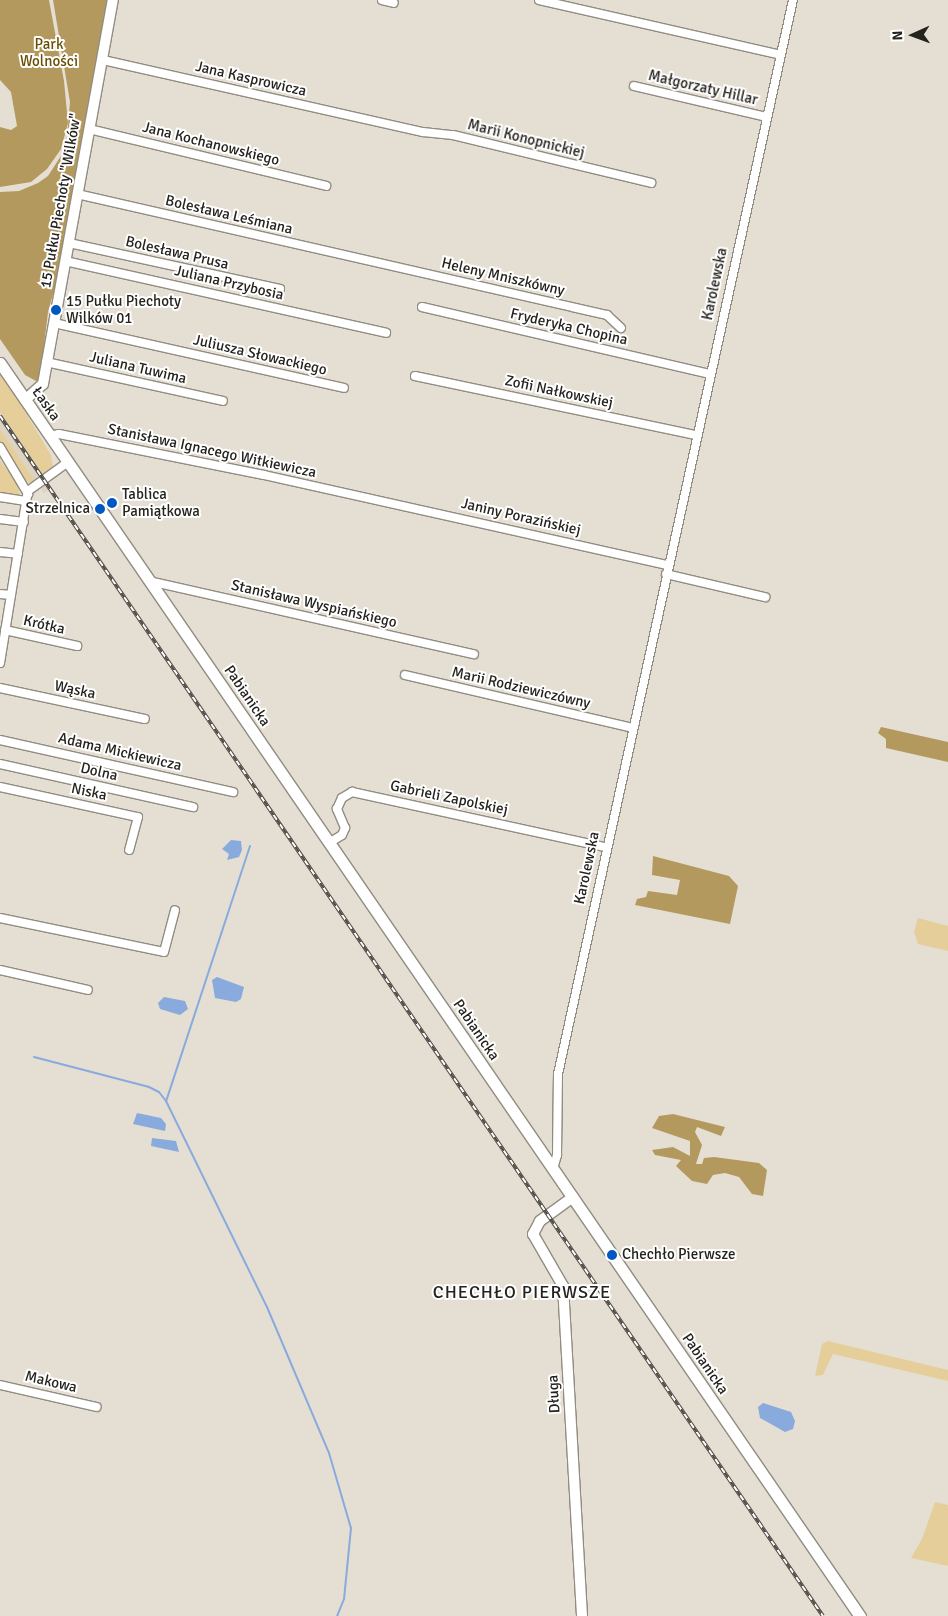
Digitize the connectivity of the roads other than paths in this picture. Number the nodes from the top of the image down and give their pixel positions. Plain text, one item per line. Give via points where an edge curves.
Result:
1 (113, 0) edge
2 (382, 0) edge
3 (539, 0) edge
4 (793, 0) edge
5 (394, 3) dead end
6 (781, 55) junction
7 (103, 60) junction
8 (634, 86) dead end
9 (766, 116) junction
10 (393, 125) joint
11 (89, 129) junction
12 (651, 183) dead end
13 (326, 186) dead end
14 (77, 194) junction
15 (69, 243) junction
16 (65, 261) junction
17 (374, 261) joint
18 (280, 289) dead end
19 (422, 307) dead end
20 (54, 323) junction
21 (621, 328) dead end
22 (386, 333) dead end
23 (46, 362) junction
24 (0, 364) edge
25 (710, 374) junction
26 (416, 376) dead end
27 (344, 388) dead end
28 (25, 400) junction
29 (223, 401) dead end
30 (696, 435) junction
31 (50, 436) junction
32 (0, 447) edge
33 (68, 462) junction
34 (0, 497) edge
35 (27, 497) junction
36 (368, 499) joint
37 (0, 519) edge
38 (24, 522) junction
39 (0, 552) edge
40 (18, 554) junction
41 (668, 565) junction
42 (666, 574) junction
43 (149, 581) junction
44 (0, 594) edge
45 (11, 596) junction
46 (765, 596) dead end
47 (3, 633) edge
48 (77, 646) dead end
49 (474, 654) dead end
50 (0, 663) edge
51 (405, 675) dead end
52 (0, 688) edge
53 (145, 719) dead end
54 (632, 728) junction
55 (0, 740) edge
56 (0, 764) edge
57 (0, 787) edge
58 (233, 792) dead end
59 (192, 807) dead end
60 (329, 843) junction
61 (606, 847) junction
62 (129, 850) dead end
63 (175, 910) dead end
64 (0, 918) edge
65 (0, 970) edge
66 (88, 990) dead end
67 (553, 1169) junction
68 (573, 1197) junction
69 (0, 1385) edge
70 (96, 1407) dead end
71 (582, 1616) edge
72 (860, 1616) edge

1 - 7 street, 15 Pułku Piechoty "Wilków"
2 - 5 street
3 - 6 street
4 - 6 street, Karolewska
6 - 9 street, Karolewska
7 - 10 street, Jana Kasprowicza
7 - 11 street, 15 Pułku Piechoty "Wilków"
8 - 9 street, Małgorzaty Hillar
9 - 25 street, Karolewska
10 - 12 street, Marii Konopnickiej via 453,135
11 - 13 street, Jana Kochanowskiego
11 - 14 street, 15 Pułku Piechoty "Wilków"
14 - 15 street, 15 Pułku Piechoty "Wilków"
14 - 17 street, Bolesława Leśmiana
15 - 16 street, 15 Pułku Piechoty "Wilków"
15 - 18 street, Bolesława Prusa
16 - 20 street, 15 Pułku Piechoty "Wilków"
16 - 22 street, Juliana Przybosia
17 - 21 street, Heleny Mniszkówny via 608,315
19 - 25 street, Fryderyka Chopina
20 - 23 street, 15 Pułku Piechoty "Wilków"
20 - 27 street, Juliusza Słowackiego
23 - 28 street, 15 Pułku Piechoty "Wilków" via 41,388
23 - 29 street, Juliana Tuwima
24 - 28 main road, Łaska
25 - 30 street, Karolewska
26 - 30 street, Zofii Nałkowskiej
28 - 31 main road, Łaska
30 - 41 street, Karolewska
31 - 33 main road, Łaska
31 - 36 street, Stanisława Ignacego Witkiewicza via 59,434 90,440
32 - 35 street
33 - 35 street via 31,487
33 - 43 main road, Pabianicka
34 - 35 street
35 - 38 street
36 - 41 street, Janiny Porazińskiej
37 - 38 street
38 - 40 street
39 - 40 street
40 - 45 street
41 - 42 street, Karolewska
42 - 46 street
42 - 54 street, Karolewska
43 - 49 street, Stanisława Wyspiańskiego
43 - 60 main road, Pabianicka
44 - 45 street
45 - 47 street
47 - 48 street, Krótka
47 - 50 street
51 - 54 street, Marii Rodziewiczówny
52 - 53 street, Wąska
54 - 61 street, Karolewska
55 - 58 street, Adama Mickiewicza
56 - 59 street, Dolna
57 - 62 street, Niska via 138,817
60 - 61 street, Gabrieli Zapolskiej via 342,835 345,828 337,809 342,798 352,792
60 - 67 main road, Pabianicka
61 - 67 street, Karolewska via 558,1074 557,1155
63 - 64 street via 164,952
65 - 66 street
67 - 68 main road, Pabianicka
68 - 71 street, Długa via 540,1221 533,1234 563,1286
68 - 72 main road, Pabianicka
69 - 70 street, Makowa

